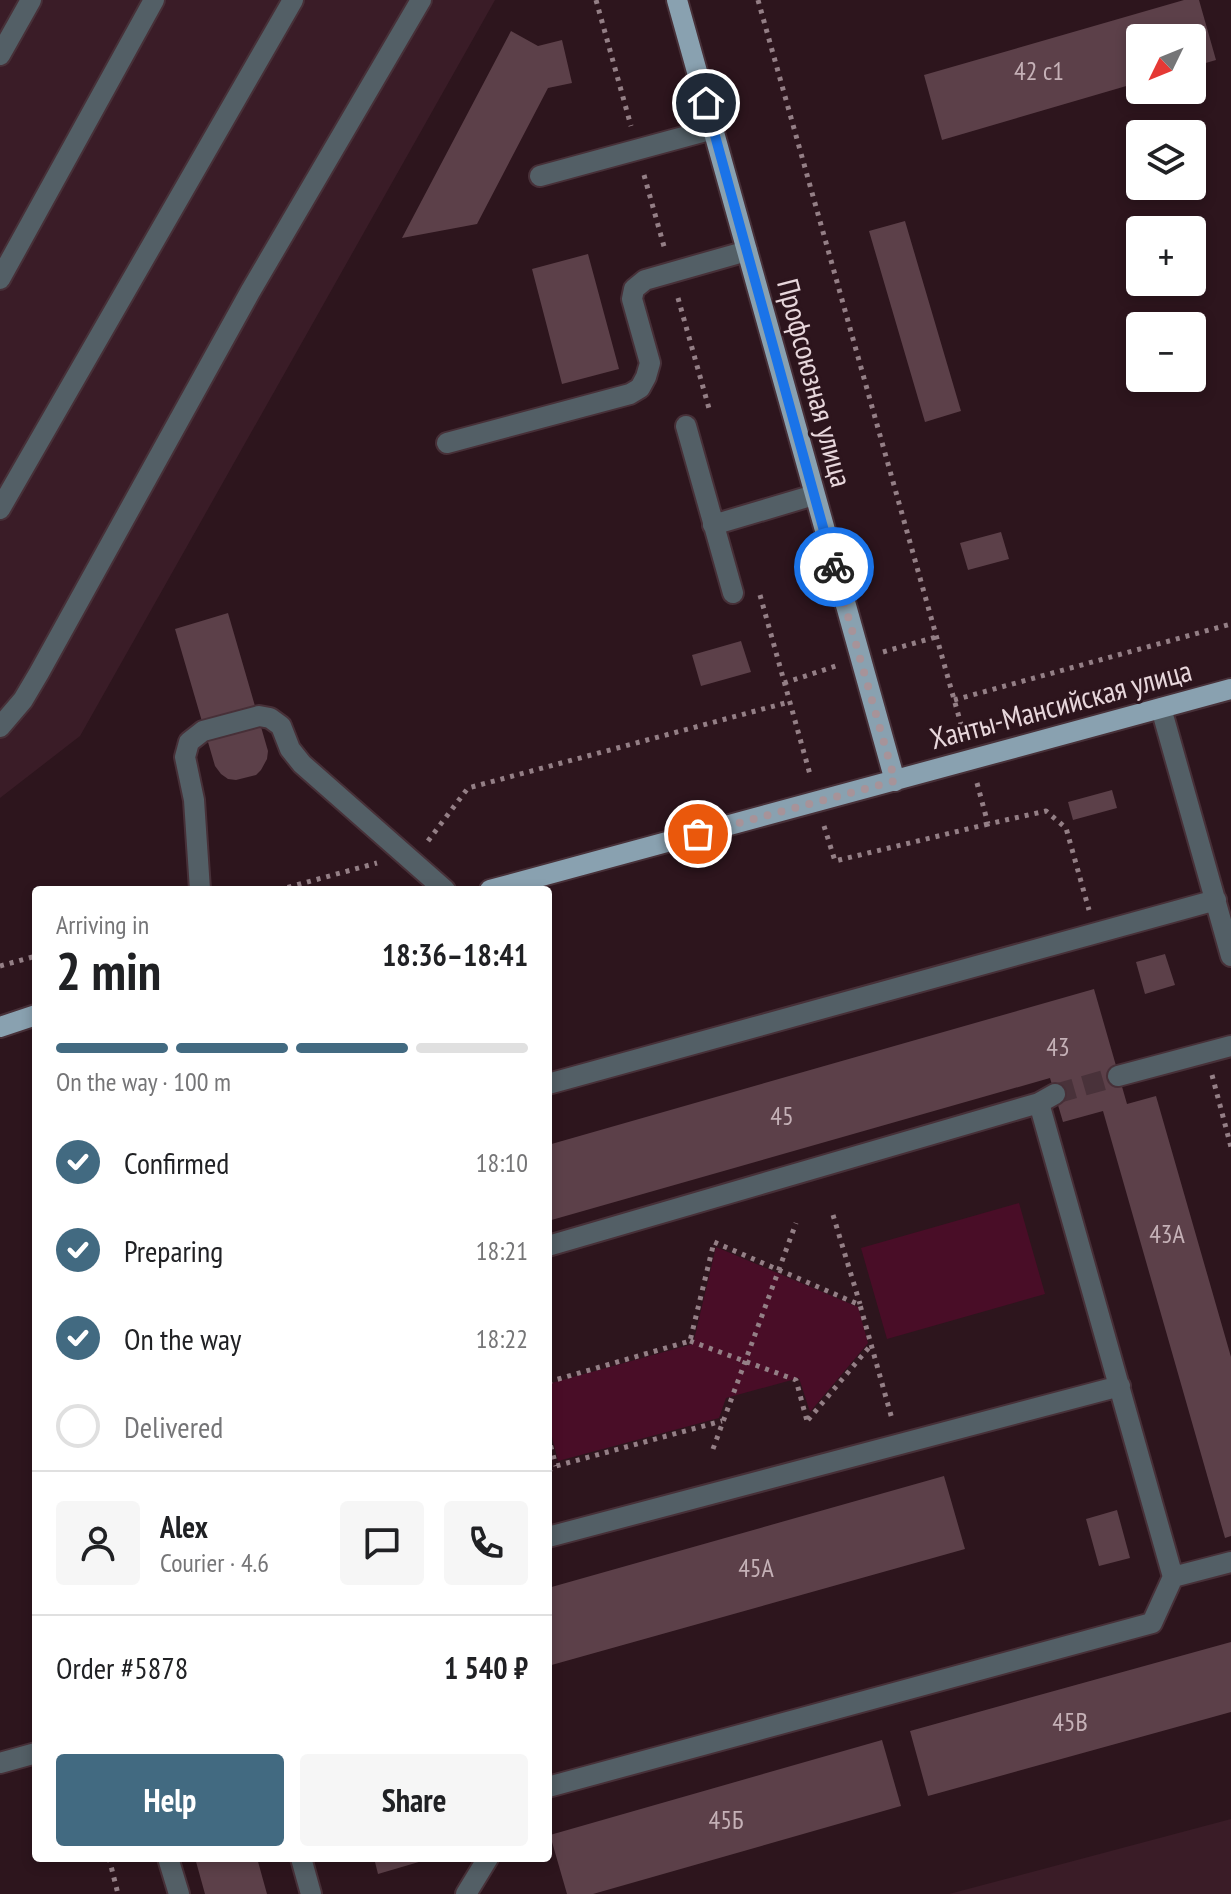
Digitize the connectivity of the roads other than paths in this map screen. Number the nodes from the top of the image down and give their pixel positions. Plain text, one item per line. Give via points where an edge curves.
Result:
1 (31, 0) edge
2 (154, 0) edge
3 (293, 0) edge
4 (421, 0) edge
5 (677, 0) edge
6 (0, 55) edge
7 (713, 129) junction
8 (540, 176) dead end
9 (747, 251) junction
10 (0, 279) edge
11 (686, 426) dead end
12 (447, 443) dead end
13 (814, 495) junction
14 (0, 509) edge
15 (713, 525) junction
16 (733, 593) dead end
17 (1231, 689) edge
18 (1161, 708) junction
19 (0, 727) edge
20 (895, 781) junction
21 (200, 886) edge
22 (440, 886) edge
23 (505, 886) edge
24 (1216, 900) junction
25 (1231, 956) edge
26 (1231, 1046) edge
27 (1118, 1076) tunnel mouth
28 (552, 1083) edge
29 (552, 1245) edge
30 (1120, 1386) junction
31 (552, 1536) edge
32 (1231, 1562) edge
33 (1173, 1577) junction
34 (32, 1754) edge
35 (0, 1763) edge
36 (552, 1786) edge
37 (169, 1862) edge
38 (302, 1862) edge
39 (486, 1862) edge
40 (179, 1894) edge
41 (311, 1894) edge
42 (466, 1894) edge

1 - 6 lane
2 - 10 lane
3 - 14 lane
4 - 19 lane via 250,292 39,673
5 - 7 main road, Профсоюзная улица
7 - 8 lane
7 - 9 main road, Профсоюзная улица
9 - 12 lane via 671,271 634,289 632,299 650,363 640,388
9 - 13 main road, Профсоюзная улица
11 - 15 lane
13 - 15 lane
13 - 20 main road, Профсоюзная улица
15 - 16 lane
17 - 18 main road, Ханты-Мансийская улица
18 - 20 main road, Ханты-Мансийская улица
18 - 24 lane
20 - 23 main road, Ханты-Мансийская улица
21 - 22 lane via 194,800 185,757 189,742 203,731 259,716 281,726 302,764
24 - 25 lane
24 - 28 lane
26 - 27 lane
29 - 30 lane via 1047,1099
30 - 31 lane
30 - 33 lane
32 - 33 lane
33 - 36 lane via 1152,1623
34 - 35 lane
37 - 40 lane
38 - 41 lane
39 - 42 lane

